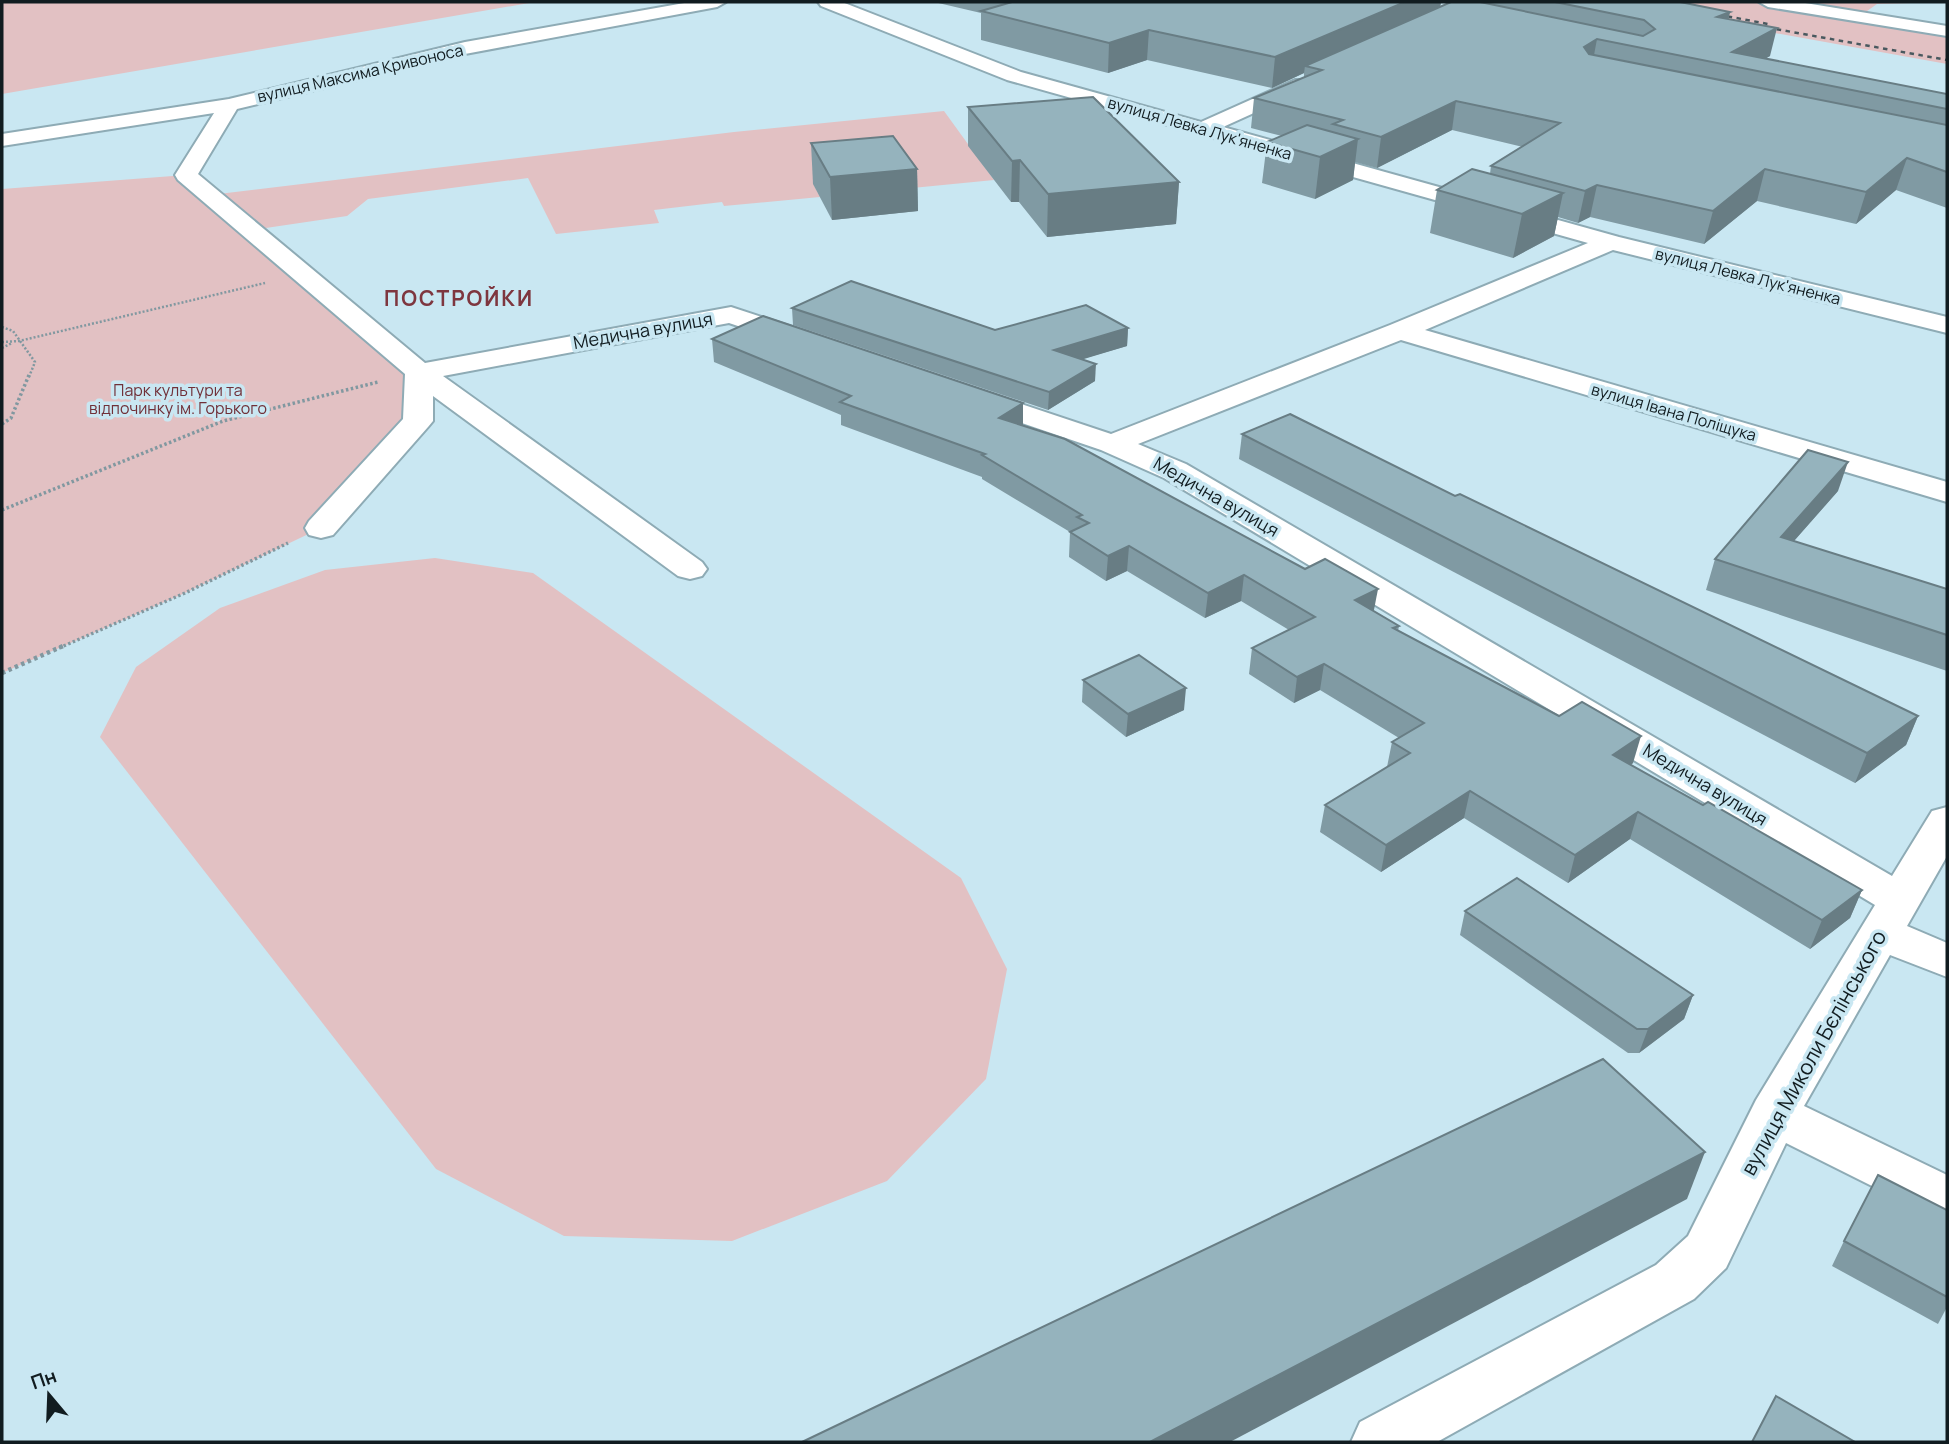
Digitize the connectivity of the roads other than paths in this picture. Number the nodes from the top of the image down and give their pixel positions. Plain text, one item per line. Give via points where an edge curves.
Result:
1 (718, 2) edge
2 (827, 2) edge
3 (1768, 2) edge
4 (1947, 31) edge
5 (1324, 74) edge
6 (229, 105) junction
7 (1202, 129) junction
8 (2, 140) edge
9 (1611, 242) junction
10 (1947, 325) edge
11 (1400, 331) junction
12 (836, 351) edge
13 (419, 372) junction
14 (941, 386) edge
15 (1112, 444) junction
16 (1947, 492) edge
17 (321, 528) road end
18 (690, 569) dead end
19 (1947, 820) edge
20 (1890, 917) junction
21 (1947, 961) edge
22 (1774, 1114) junction
23 (1947, 1199) edge
24 (1381, 1442) edge

1 - 6 street, вулиця Максима Кривоноса via 465,48
2 - 7 street, вулиця Левка Лук'яненка via 1014,76
3 - 4 street
5 - 7 street
6 - 8 street, вулиця Максима Кривоноса
6 - 13 street via 186,175
7 - 9 street, вулиця Левка Лук'яненка
9 - 10 street, вулиця Левка Лук'яненка
9 - 11 street
11 - 15 street
11 - 16 street, вулиця Івана Поліщука
12 - 13 street, Медична вулиця via 731,316
13 - 17 street via 418,421
13 - 18 street
14 - 15 street, Медична вулиця
15 - 20 street, Медична вулиця via 1175,471
19 - 20 street, вулиця Миколи Бєлінського
20 - 21 street, Медична вулиця
20 - 22 street, вулиця Миколи Бєлінського
22 - 23 street
22 - 24 street, вулиця Миколи Бєлінського via 1707,1252 1675,1282

